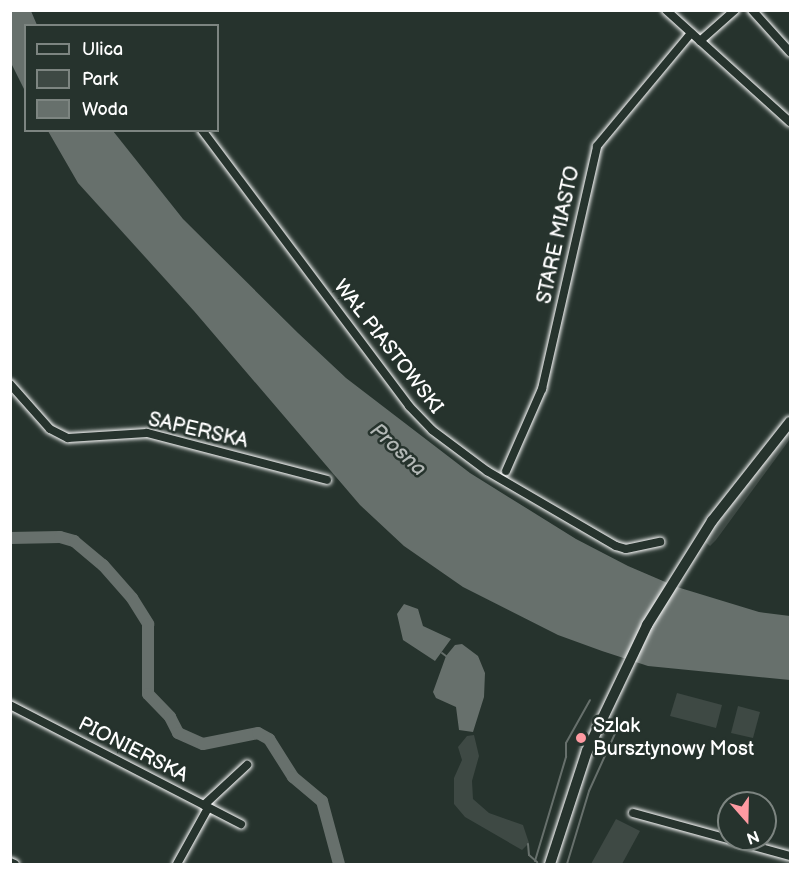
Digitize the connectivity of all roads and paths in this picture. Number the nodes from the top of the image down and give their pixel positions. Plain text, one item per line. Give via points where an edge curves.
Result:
1 (666, 10) edge
2 (735, 10) edge
3 (752, 10) edge
4 (692, 33) junction
5 (700, 41) junction
6 (790, 52) edge
7 (790, 122) edge
8 (204, 132) edge
9 (10, 384) edge
10 (790, 422) edge
11 (506, 471) dead end
12 (327, 480) dead end
13 (660, 542) dead end
14 (10, 705) edge
15 (247, 765) dead end
16 (206, 807) junction
17 (633, 813) dead end
18 (241, 824) dead end
19 (790, 856) edge
20 (10, 862) edge
21 (15, 864) edge
22 (177, 864) edge
23 (550, 864) edge

1 - 4 street
2 - 5 street
3 - 6 street
4 - 5 street
4 - 11 street, STARE MIASTO via 597,146 542,389
5 - 7 street
8 - 13 street, WAŁ PIASTOWSKI via 426,425 487,471 616,546 626,549
9 - 12 street, SAPERSKA via 50,429 68,438 127,433 167,436
10 - 23 main road via 687,558 623,669 577,778
14 - 16 street, PIONIERSKA
15 - 16 street
16 - 18 street, PIONIERSKA
16 - 22 street
17 - 19 street
20 - 21 street

